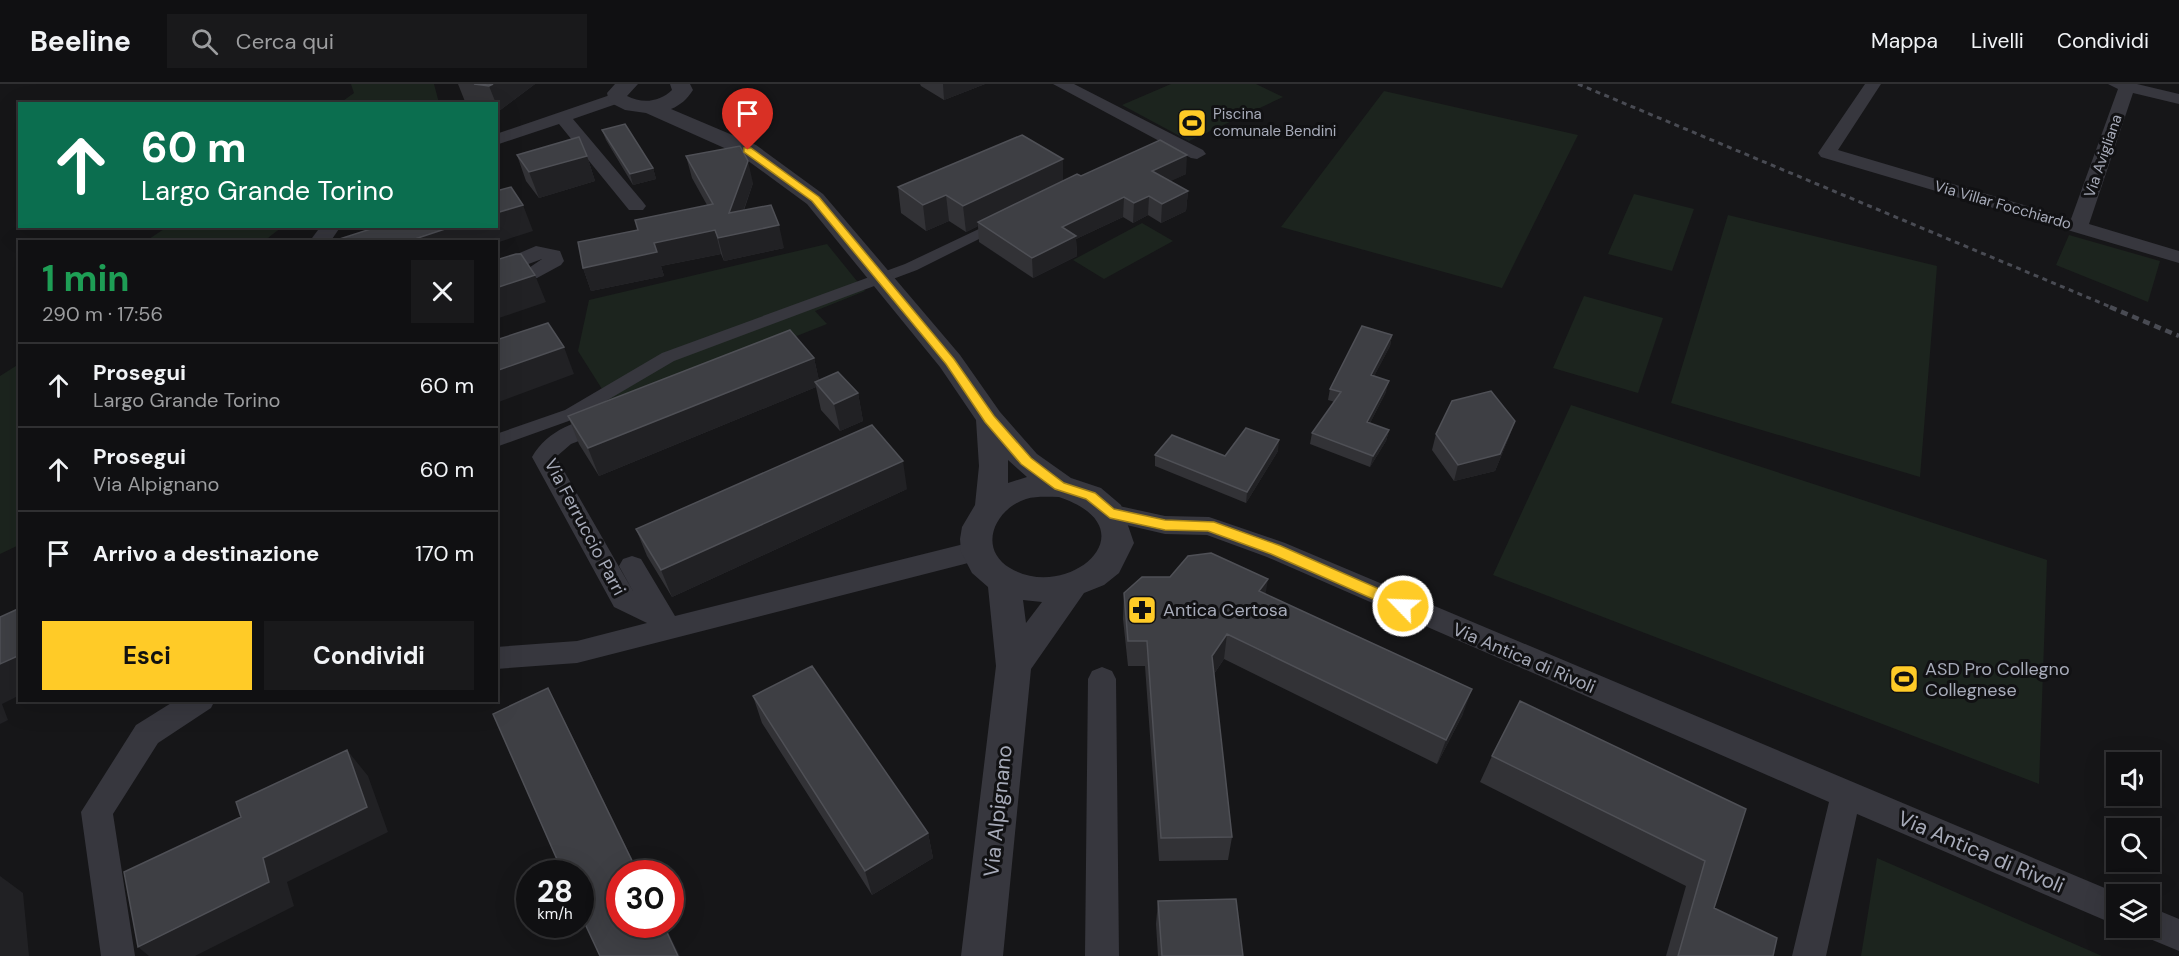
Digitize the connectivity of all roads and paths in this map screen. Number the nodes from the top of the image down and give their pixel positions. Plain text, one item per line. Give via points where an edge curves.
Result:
1 (595, 84) edge
2 (1061, 84) edge
3 (1101, 84) edge
4 (1873, 84) edge
5 (2124, 85) edge
6 (680, 90) edge
7 (1079, 94) junction
8 (621, 95) edge
9 (2179, 99) edge
10 (649, 107) junction
11 (562, 117) junction
12 (721, 137) junction
13 (498, 139) edge
14 (1169, 140) junction
15 (591, 148) junction
16 (1147, 150) edge
17 (1197, 154) dead end
18 (636, 206) dead end
19 (1019, 214) edge
20 (2078, 227) junction
21 (330, 228) edge
22 (321, 240) edge
23 (2179, 257) edge
24 (498, 269) edge
25 (530, 274) edge
26 (882, 278) junction
27 (625, 414) edge
28 (990, 419) junction
29 (498, 440) edge
30 (1060, 486) junction
31 (991, 505) junction
32 (1110, 513) junction
33 (1165, 525) junction
34 (1118, 543) junction
35 (976, 551) junction
36 (632, 566) dead end
37 (1004, 581) junction
38 (1071, 587) junction
39 (664, 624) junction
40 (498, 658) edge
41 (1014, 666) junction
42 (1102, 679) dead end
43 (198, 702) edge
44 (1846, 795) junction
45 (2106, 905) edge
46 (2160, 927) edge
47 (2179, 935) edge
48 (118, 956) edge
49 (982, 956) edge
50 (1102, 956) edge
51 (1809, 956) edge

1 - 8 street
2 - 7 street
3 - 7 street
4 - 20 street, Via Villar Focchiardo via 1827,153
5 - 9 street
5 - 20 street, Via Avigliana
6 - 10 street via 668,103
6 - 12 street via 690,115
7 - 14 street
8 - 10 street
8 - 11 street
8 - 15 street via 588,119
10 - 12 street
11 - 13 street
11 - 15 street
12 - 26 street via 757,157 815,199
14 - 16 street
14 - 17 street
15 - 18 street
19 - 26 street
20 - 23 street, Via Villar Focchiardo
21 - 22 street
24 - 25 street via 536,252 553,255 554,261
26 - 28 street via 950,361
26 - 29 street via 668,357 571,414
27 - 39 street, Via Ferruccio Parri via 559,440 547,448 544,457 624,600
28 - 30 street via 1026,461
28 - 31 street via 994,466
30 - 31 street via 1026,488
30 - 32 street via 1090,496
31 - 35 street via 977,525
32 - 33 street
32 - 34 street
33 - 34 street
33 - 44 street, Via Antica di Rivoli via 1209,526 1276,550
34 - 38 street via 1106,567
35 - 37 street via 984,566
35 - 39 street
36 - 39 street, Via Ferruccio Parri
37 - 38 street via 1035,590
37 - 41 street, Via Alpignano
38 - 41 street
39 - 40 street via 577,652
41 - 49 street, Via Alpignano
42 - 50 street
43 - 48 street via 147,734 97,812
44 - 45 street, Via Antica di Rivoli
44 - 51 street
46 - 47 street

